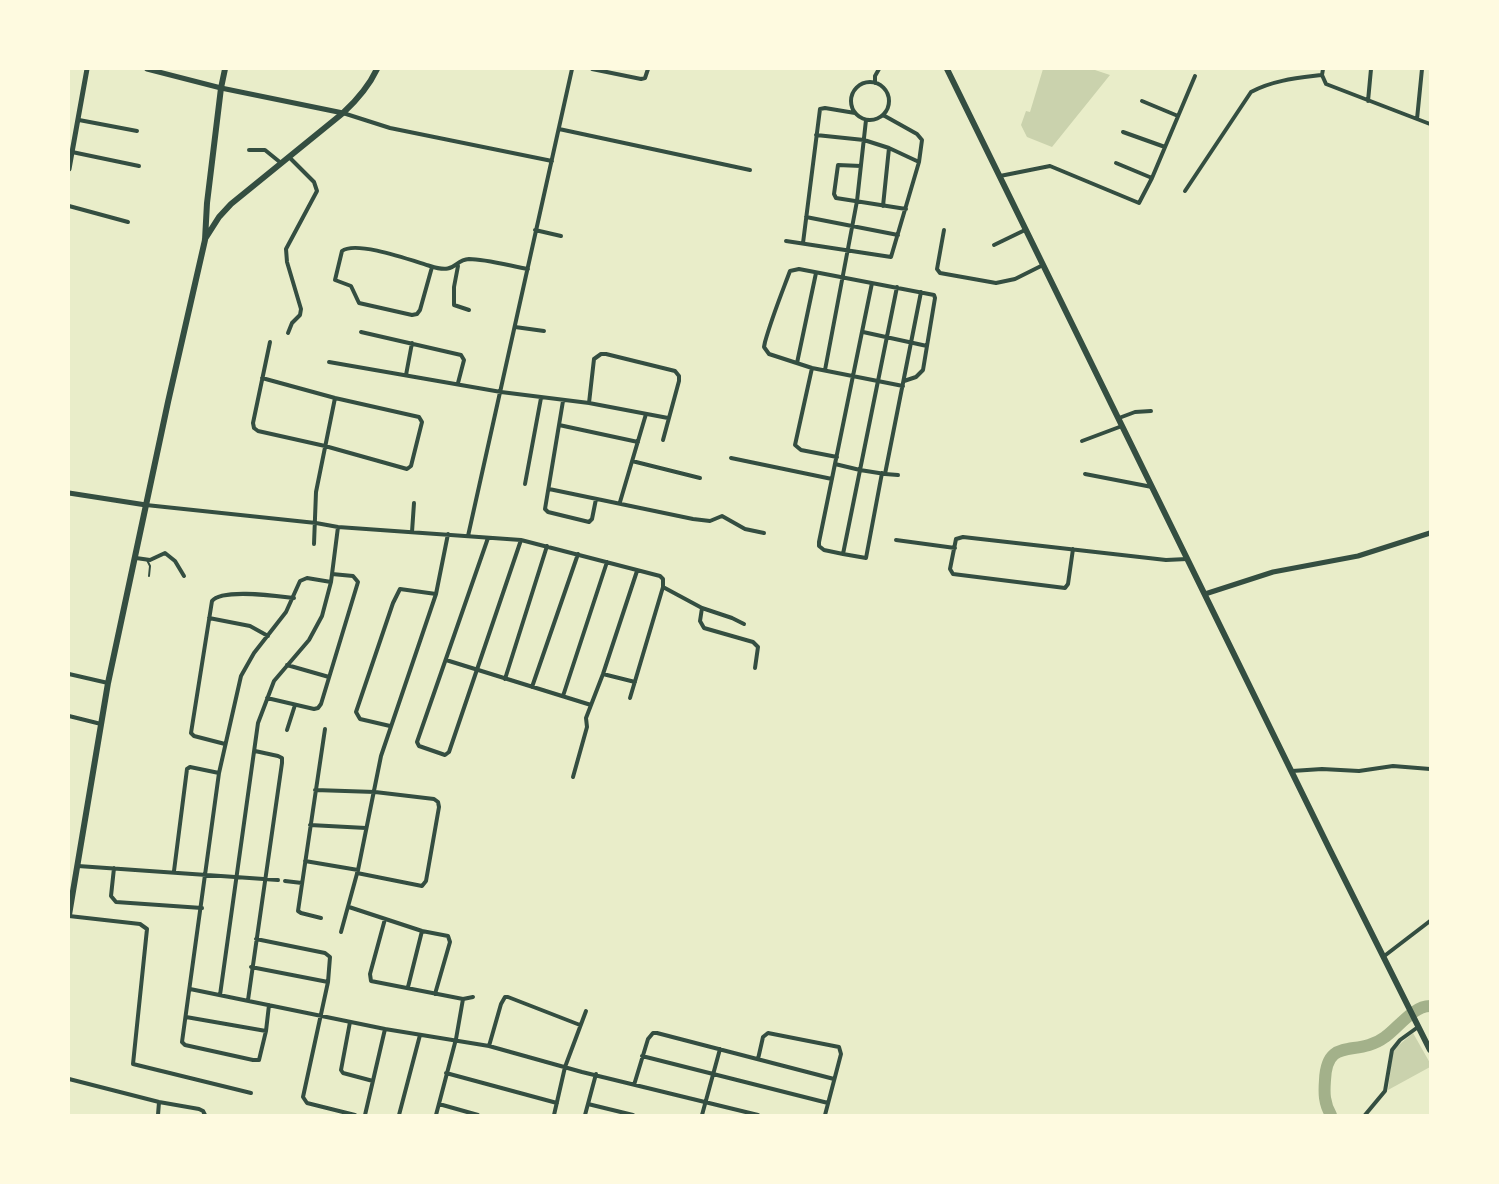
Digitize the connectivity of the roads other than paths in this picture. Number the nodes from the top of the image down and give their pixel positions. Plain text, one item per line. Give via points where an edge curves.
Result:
1 (87, 69) edge
2 (147, 69) edge
3 (225, 69) edge
4 (377, 69) edge
5 (572, 69) edge
6 (592, 69) edge
7 (648, 69) edge
8 (873, 69) edge
9 (879, 69) edge
10 (946, 69) edge
11 (1371, 69) edge
12 (1422, 69) edge
13 (1322, 72) edge
14 (875, 76) junction
15 (1195, 76) dead end
16 (875, 83) junction
17 (220, 88) junction
18 (1142, 101) dead end
19 (1368, 101) junction
20 (344, 113) junction
21 (855, 113) junction
22 (883, 115) junction
23 (1178, 116) junction
24 (1417, 119) junction
25 (79, 120) junction
26 (866, 120) junction
27 (1430, 124) edge
28 (559, 129) junction
29 (136, 131) dead end
30 (1123, 132) dead end
31 (816, 135) junction
32 (864, 140) junction
33 (1165, 147) junction
34 (889, 148) junction
35 (249, 150) dead end
36 (72, 152) junction
37 (289, 157) junction
38 (552, 161) junction
39 (919, 162) junction
40 (281, 163) junction
41 (1116, 163) dead end
42 (139, 166) dead end
43 (861, 166) junction
44 (69, 169) edge
45 (750, 170) dead end
46 (1000, 176) junction
47 (1152, 177) junction
48 (1185, 191) dead end
49 (857, 201) junction
50 (69, 206) edge
51 (883, 206) junction
52 (906, 209) junction
53 (806, 217) junction
54 (128, 222) dead end
55 (853, 225) junction
56 (1026, 229) junction
57 (535, 230) junction
58 (944, 230) dead end
59 (898, 234) junction
60 (561, 236) dead end
61 (205, 240) junction
62 (786, 241) dead end
63 (803, 243) junction
64 (994, 245) dead end
65 (848, 251) junction
66 (1044, 264) junction
67 (458, 265) junction
68 (432, 267) junction
69 (528, 269) junction
70 (816, 273) junction
71 (843, 277) junction
72 (872, 283) junction
73 (897, 287) junction
74 (921, 292) junction
75 (469, 310) dead end
76 (515, 327) junction
77 (544, 331) dead end
78 (361, 332) dead end
79 (863, 332) junction
80 (288, 333) dead end
81 (888, 337) junction
82 (270, 342) dead end
83 (412, 343) junction
84 (911, 343) junction
85 (927, 346) junction
86 (329, 362) dead end
87 (797, 363) junction
88 (812, 368) junction
89 (825, 370) junction
90 (406, 375) junction
91 (854, 376) junction
92 (262, 378) junction
93 (879, 381) junction
94 (458, 383) junction
95 (903, 384) junction
96 (501, 392) junction
97 (334, 398) junction
98 (542, 398) junction
99 (563, 401) junction
100 (589, 403) junction
101 (1151, 411) dead end
102 (646, 414) junction
103 (668, 418) junction
104 (1119, 418) junction
105 (559, 424) junction
106 (1122, 426) junction
107 (663, 440) dead end
108 (1082, 441) dead end
109 (638, 442) junction
110 (325, 446) junction
111 (837, 457) junction
112 (731, 458) dead end
113 (632, 461) junction
114 (835, 464) junction
115 (860, 470) junction
116 (884, 474) junction
117 (1085, 474) dead end
118 (898, 475) dead end
119 (700, 478) dead end
120 (832, 479) junction
121 (525, 484) dead end
122 (1152, 487) junction
123 (549, 489) junction
124 (69, 493) edge
125 (596, 499) junction
126 (620, 502) junction
127 (414, 503) dead end
128 (146, 505) junction
129 (316, 523) junction
130 (338, 527) junction
131 (412, 532) junction
132 (764, 533) dead end
133 (1430, 533) edge
134 (448, 534) junction
135 (468, 536) junction
136 (488, 538) junction
137 (521, 540) junction
138 (896, 540) dead end
139 (314, 544) dead end
140 (547, 546) junction
141 (955, 548) junction
142 (1073, 549) junction
143 (578, 554) junction
144 (843, 554) junction
145 (135, 558) junction
146 (1187, 559) junction
147 (147, 560) junction
148 (608, 562) junction
149 (637, 571) junction
150 (332, 574) junction
151 (149, 576) dead end
152 (184, 576) dead end
153 (331, 582) junction
154 (663, 587) junction
155 (436, 594) junction
156 (1205, 594) junction
157 (294, 598) junction
158 (702, 608) junction
159 (209, 618) junction
160 (744, 624) dead end
161 (268, 636) junction
162 (446, 660) junction
163 (287, 665) junction
164 (755, 668) dead end
165 (475, 669) junction
166 (69, 674) edge
167 (603, 674) junction
168 (328, 677) junction
169 (505, 679) junction
170 (635, 682) junction
171 (108, 683) junction
172 (532, 687) junction
173 (563, 696) junction
174 (267, 698) junction
175 (630, 698) dead end
176 (295, 705) junction
177 (591, 705) junction
178 (69, 716) edge
179 (102, 724) junction
180 (390, 726) junction
181 (325, 729) dead end
182 (287, 730) dead end
183 (225, 744) junction
184 (255, 751) junction
185 (1430, 769) edge
186 (1291, 771) junction
187 (219, 773) junction
188 (573, 777) dead end
189 (315, 790) junction
190 (375, 792) junction
191 (310, 825) junction
192 (366, 828) junction
193 (305, 861) junction
194 (78, 866) junction
195 (114, 868) junction
196 (174, 872) junction
197 (358, 872) junction
198 (207, 874) junction
199 (237, 876) junction
200 (266, 878) junction
201 (72, 880) edge
202 (278, 880) dead end
203 (285, 881) dead end
204 (302, 883) junction
205 (349, 907) junction
206 (202, 908) junction
207 (69, 916) edge
208 (321, 918) dead end
209 (385, 920) junction
210 (1430, 921) edge
211 (422, 931) junction
212 (341, 932) dead end
213 (256, 939) junction
214 (1383, 957) junction
215 (251, 967) junction
216 (328, 982) junction
217 (408, 987) junction
218 (190, 989) junction
219 (435, 994) junction
220 (220, 995) junction
221 (473, 997) dead end
222 (463, 999) junction
223 (248, 1000) junction
224 (269, 1005) junction
225 (586, 1011) dead end
226 (321, 1016) junction
227 (186, 1017) junction
228 (351, 1022) junction
229 (580, 1025) junction
230 (1418, 1027) junction
231 (385, 1029) junction
232 (266, 1031) junction
233 (420, 1035) junction
234 (456, 1039) junction
235 (489, 1046) junction
236 (720, 1049) junction
237 (1430, 1050) edge
238 (642, 1056) junction
239 (758, 1059) junction
240 (565, 1067) junction
241 (446, 1073) junction
242 (596, 1074) junction
243 (713, 1075) junction
244 (834, 1078) junction
245 (69, 1079) edge
246 (373, 1081) junction
247 (634, 1085) junction
248 (251, 1093) dead end
249 (706, 1101) junction
250 (159, 1102) junction
251 (557, 1103) junction
252 (828, 1103) junction
253 (439, 1104) junction
254 (588, 1104) junction
255 (158, 1115) edge
256 (205, 1115) edge
257 (355, 1115) edge
258 (365, 1115) edge
259 (399, 1115) edge
260 (436, 1115) edge
261 (478, 1115) edge
262 (554, 1115) edge
263 (585, 1115) edge
264 (633, 1115) edge
265 (702, 1115) edge
266 (758, 1115) edge
267 (825, 1115) edge
268 (1365, 1115) edge

1 - 25 street
2 - 17 street
3 - 17 main road
4 - 20 main road
5 - 28 street
6 - 7 street via 640,79 645,78
8 - 14 street
9 - 14 street
10 - 46 main road
11 - 19 street
12 - 24 street
13 - 19 street via 1326,84
13 - 48 street via 1251,92
14 - 16 street
15 - 23 street
16 - 21 street via 862,84 853,93
16 - 22 street via 888,94 889,105
17 - 20 street
17 - 61 main road
18 - 23 street
19 - 24 street
20 - 37 main road
20 - 38 street via 390,128
21 - 26 street
21 - 31 street via 821,108
22 - 26 street
22 - 39 street via 921,136
23 - 33 street
24 - 27 street
25 - 29 street
25 - 36 street
26 - 32 street
28 - 38 street
28 - 45 street
30 - 33 street
31 - 32 street
31 - 53 street
32 - 34 street
32 - 43 street
33 - 47 street
34 - 39 street
34 - 51 street
35 - 40 street via 265,150
36 - 42 street
36 - 44 street
37 - 40 main road
37 - 80 street via 314,182 317,191 286,249 301,309
38 - 57 street
39 - 52 street
40 - 61 main road via 231,204
41 - 47 street
43 - 49 street
43 - 49 street via 837,167 836,198
46 - 47 street via 1050,166 1137,203
46 - 56 main road
49 - 51 street
49 - 55 street
50 - 54 street
51 - 52 street
52 - 59 street
53 - 55 street
53 - 63 street
55 - 59 street
55 - 65 street
56 - 64 street
56 - 66 main road
57 - 60 street
57 - 69 street
58 - 66 street via 937,269 940,273 996,283 1015,279
59 - 65 street via 889,258
61 - 128 main road
62 - 63 street
63 - 65 street
65 - 71 street
66 - 104 main road
67 - 68 street via 451,269
67 - 69 street via 469,259
67 - 75 street via 454,305
68 - 68 street via 352,247 342,251 335,280 351,286 359,303 412,315 420,310
69 - 76 street
70 - 71 street
70 - 87 street
70 - 87 street via 790,271 765,342 769,354
71 - 72 street
71 - 89 street
72 - 73 street
72 - 79 street
73 - 74 street
73 - 81 street
74 - 84 street
74 - 85 street via 935,298
76 - 77 street
76 - 96 street
78 - 83 street
79 - 81 street
79 - 91 street
81 - 84 street
81 - 93 street
82 - 92 street
83 - 90 street
83 - 94 street via 463,356
84 - 85 street
84 - 95 street
85 - 95 street via 921,373
86 - 90 street
87 - 88 street
88 - 89 street
88 - 111 street via 795,445 801,450
89 - 91 street
90 - 94 street
91 - 93 street
91 - 111 street
92 - 97 street
92 - 110 street via 254,428
93 - 95 street
93 - 115 street
94 - 96 street
95 - 116 street
96 - 98 street
96 - 135 street
97 - 110 street
97 - 110 street via 419,417 422,422 409,468
98 - 99 street
98 - 121 street
99 - 100 street
99 - 105 street
100 - 102 street
100 - 103 street via 594,359 606,354 675,371 679,381
101 - 104 street
102 - 103 street
102 - 109 street
103 - 107 street
104 - 106 main road
105 - 109 street
105 - 123 street
106 - 108 street
106 - 122 main road
109 - 113 street
110 - 129 street via 316,492
111 - 114 street
112 - 120 street
113 - 119 street
113 - 126 street
114 - 115 street
114 - 120 street
115 - 116 street
115 - 144 street
116 - 118 street
116 - 144 street via 866,558
117 - 122 street
120 - 144 street via 819,546
122 - 146 main road
123 - 125 street
123 - 125 street via 546,510 589,522
124 - 128 street
125 - 126 street
126 - 132 street via 707,521 722,516 745,529
127 - 131 street
128 - 129 street
128 - 145 main road
129 - 130 street
129 - 139 street
130 - 131 street
130 - 150 street
131 - 134 street
133 - 156 street via 1358,556 1273,572
134 - 135 street
134 - 155 street
135 - 136 street
136 - 137 street
136 - 162 street
137 - 140 street
137 - 165 street
138 - 141 street
140 - 143 street
140 - 169 street
141 - 142 street via 956,539 963,537
141 - 142 street via 950,569 953,574 1065,588
142 - 146 street
143 - 148 street
143 - 172 street
145 - 147 street
145 - 171 main road
146 - 156 main road
147 - 151 lane
147 - 152 street via 165,553
148 - 149 street
148 - 173 street
149 - 154 street via 660,576
149 - 167 street
150 - 153 street
150 - 168 street via 353,576 358,582
153 - 157 street via 305,578
153 - 163 street via 322,616 309,640
154 - 158 street
154 - 170 street
155 - 180 street
155 - 180 street via 400,589 393,603 356,712 360,719
156 - 186 main road
157 - 159 street via 261,594 217,596
157 - 161 street
158 - 160 street
158 - 164 street via 700,621 704,628 758,646
159 - 161 street via 250,626
159 - 183 street via 191,733
161 - 183 street via 241,676
162 - 165 street
162 - 165 street via 417,742 445,755
163 - 168 street
163 - 174 street
165 - 169 street
166 - 171 street
167 - 170 street
167 - 177 street
168 - 176 street via 318,708
169 - 172 street
170 - 175 street
171 - 179 main road
172 - 173 street
173 - 177 street
174 - 176 street
174 - 184 street via 258,723
176 - 182 street
177 - 188 street
178 - 179 street
179 - 194 main road
180 - 190 street
181 - 189 street
183 - 187 street
184 - 199 street
184 - 200 street via 282,758
185 - 186 street via 1393,766 1359,771
186 - 214 main road
187 - 196 street via 187,769
187 - 198 street
189 - 190 street
189 - 191 street
190 - 192 street
190 - 197 street via 438,802 426,881 422,886
191 - 192 street
191 - 193 street
192 - 197 street
193 - 197 street
193 - 204 street
194 - 195 street
194 - 201 main road
195 - 196 street
195 - 206 street via 111,896 116,902
196 - 198 street
197 - 205 street
198 - 199 street
198 - 206 street
199 - 200 street
199 - 220 street
200 - 202 street
200 - 213 street
201 - 207 main road
203 - 204 street
204 - 208 street via 299,912
205 - 209 street
205 - 212 street
206 - 218 street
207 - 248 street via 140,924 147,929 133,1064
209 - 211 street
209 - 217 street via 370,979 374,983
210 - 214 street
211 - 217 street
211 - 219 street via 446,934 450,940
213 - 215 street
213 - 216 street via 328,955
214 - 230 main road
215 - 216 street
215 - 223 street
216 - 226 street
217 - 219 street
218 - 220 street
218 - 227 street
219 - 222 street
220 - 223 street
221 - 222 street
222 - 234 street
223 - 224 street
224 - 226 street
224 - 232 street
225 - 229 street
226 - 228 street
226 - 257 street via 303,1099
227 - 232 street
227 - 232 street via 182,1040 185,1044 256,1061
228 - 231 street
228 - 246 street via 340,1070
229 - 235 street via 505,997
229 - 240 street
230 - 237 main road
230 - 268 street via 1392,1050 1385,1091
231 - 233 street
231 - 246 street
233 - 234 street
233 - 259 street
234 - 235 street
234 - 241 street
235 - 240 street
236 - 238 street via 653,1033
236 - 239 street
236 - 243 street
238 - 243 street
238 - 247 street
239 - 244 street
239 - 244 street via 768,1032 837,1046 841,1051
240 - 242 street
240 - 251 street
241 - 251 street
241 - 253 street
242 - 247 street
242 - 254 street
243 - 249 street
243 - 252 street
244 - 252 street
245 - 250 street
246 - 258 street
247 - 249 street
249 - 265 street
249 - 266 street
250 - 255 street
250 - 256 street via 200,1109
251 - 262 street
252 - 267 street
253 - 260 street
253 - 261 street
254 - 263 street
254 - 264 street

